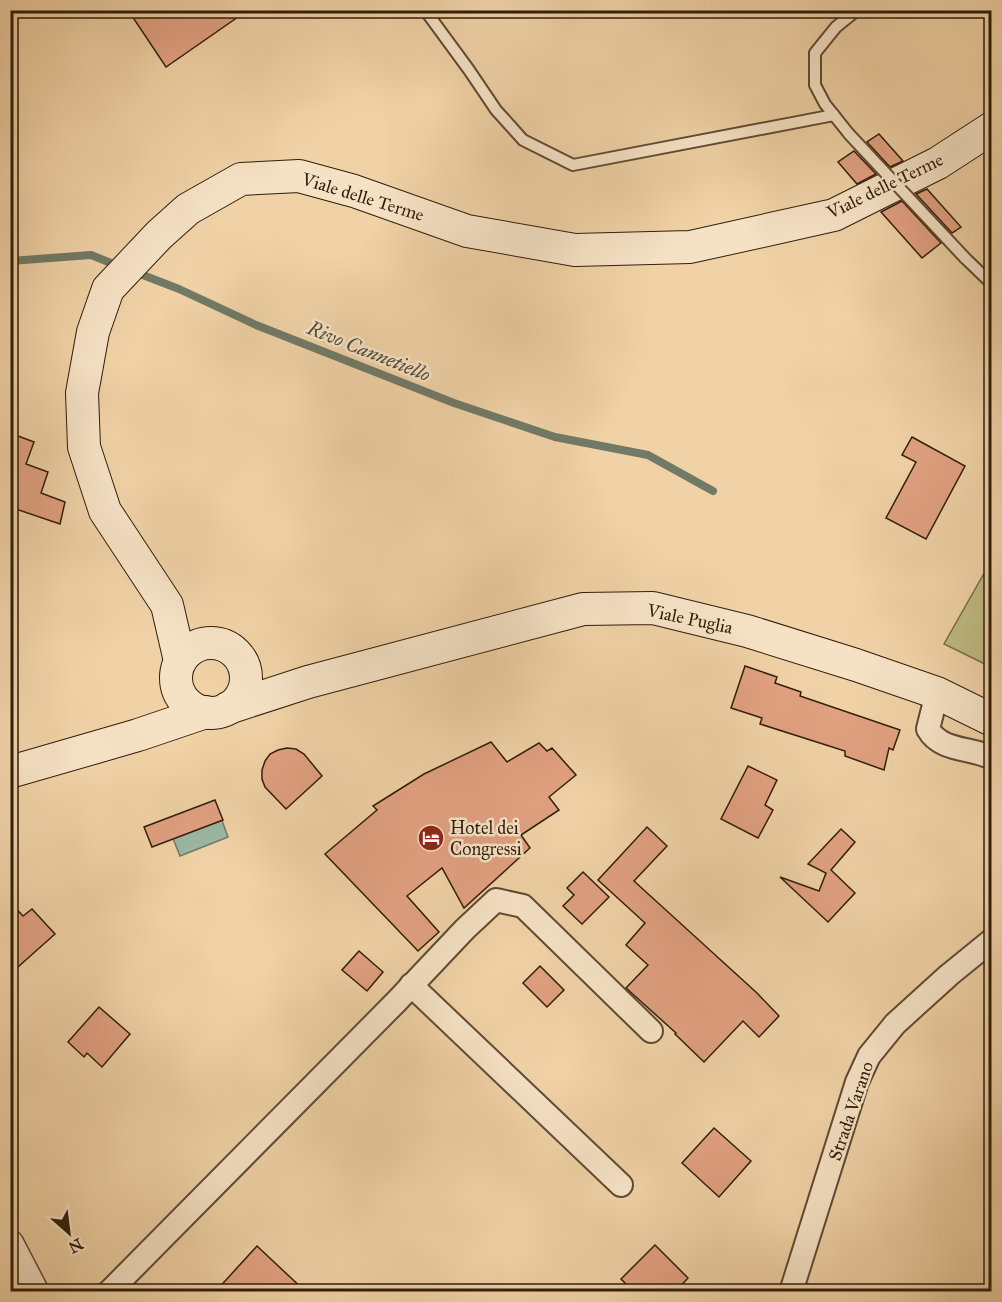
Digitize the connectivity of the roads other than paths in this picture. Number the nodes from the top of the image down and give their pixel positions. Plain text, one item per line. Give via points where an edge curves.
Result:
1 (424, 10) edge
2 (857, 10) edge
3 (834, 115) junction
4 (986, 135) edge
5 (992, 284) edge
6 (168, 605) junction
7 (231, 653) junction
8 (180, 661) junction
9 (308, 682) junction
10 (937, 693) junction
11 (180, 694) junction
12 (217, 710) junction
13 (992, 720) edge
14 (138, 735) junction
15 (992, 758) edge
16 (10, 772) edge
17 (992, 940) edge
18 (411, 985) junction
19 (651, 1031) dead end
20 (621, 1185) dead end
21 (10, 1244) edge
22 (35, 1292) edge
23 (109, 1292) edge
24 (791, 1292) edge

1 - 3 lane via 496,110 523,140 573,165
2 - 3 lane via 836,27 815,53 815,84
3 - 5 lane, bridge
4 - 6 main road, Viale delle Terme via 834,215 690,247 565,249 467,231 299,176 241,179 188,209 108,289 93,332 82,393 84,447 105,511
6 - 7 main road
6 - 8 main road, Viale delle Terme
7 - 8 main road via 209,643 187,652
7 - 9 main road
7 - 12 main road via 246,681 237,701
8 - 11 main road via 176,683
9 - 10 main road, Viale Puglia via 582,609 653,608 747,631
9 - 12 main road, Viale Puglia
10 - 13 main road, Viale Puglia
10 - 15 street via 928,729 934,739
11 - 12 main road via 195,709
11 - 14 main road
12 - 14 main road, Viale Puglia
14 - 16 main road, Viale Puglia
17 - 24 street, Strada Varano via 895,1024 869,1056 857,1082
18 - 19 street via 496,900 523,906
18 - 20 street
18 - 23 street
21 - 22 street

